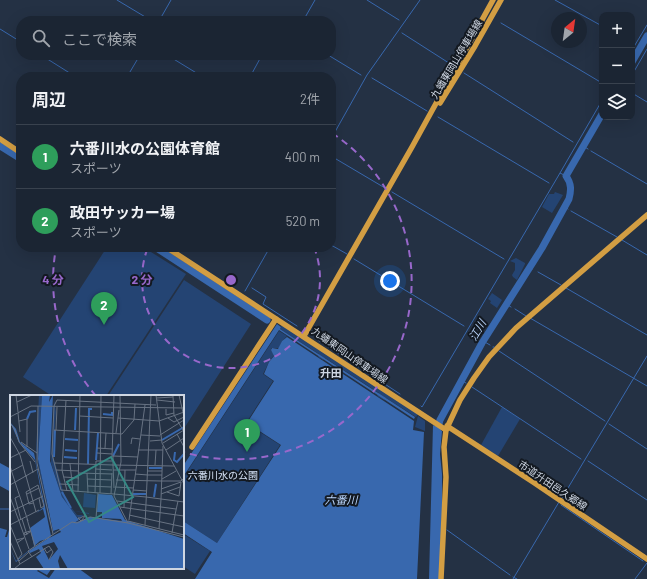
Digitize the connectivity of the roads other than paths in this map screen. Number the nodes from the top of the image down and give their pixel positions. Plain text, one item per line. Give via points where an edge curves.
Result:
1 (493, 0) edge
2 (501, 0) edge
3 (0, 139) edge
4 (412, 147) junction
5 (16, 150) edge
6 (647, 215) edge
7 (174, 252) edge
8 (276, 319) junction
9 (304, 336) junction
10 (445, 428) junction
11 (192, 447) dead end
12 (647, 559) edge
13 (441, 579) edge

1 - 4 main road, 九蟠東岡山停車場線
2 - 4 main road, 九蟠東岡山停車場線
3 - 5 main road
4 - 9 main road, 九蟠東岡山停車場線
6 - 10 main road via 528,316 503,341 474,378
7 - 8 main road
8 - 9 main road
8 - 11 main road
9 - 10 main road, 九蟠東岡山停車場線
10 - 12 main road, 市道升田邑久郷線
10 - 13 main road via 446,477

